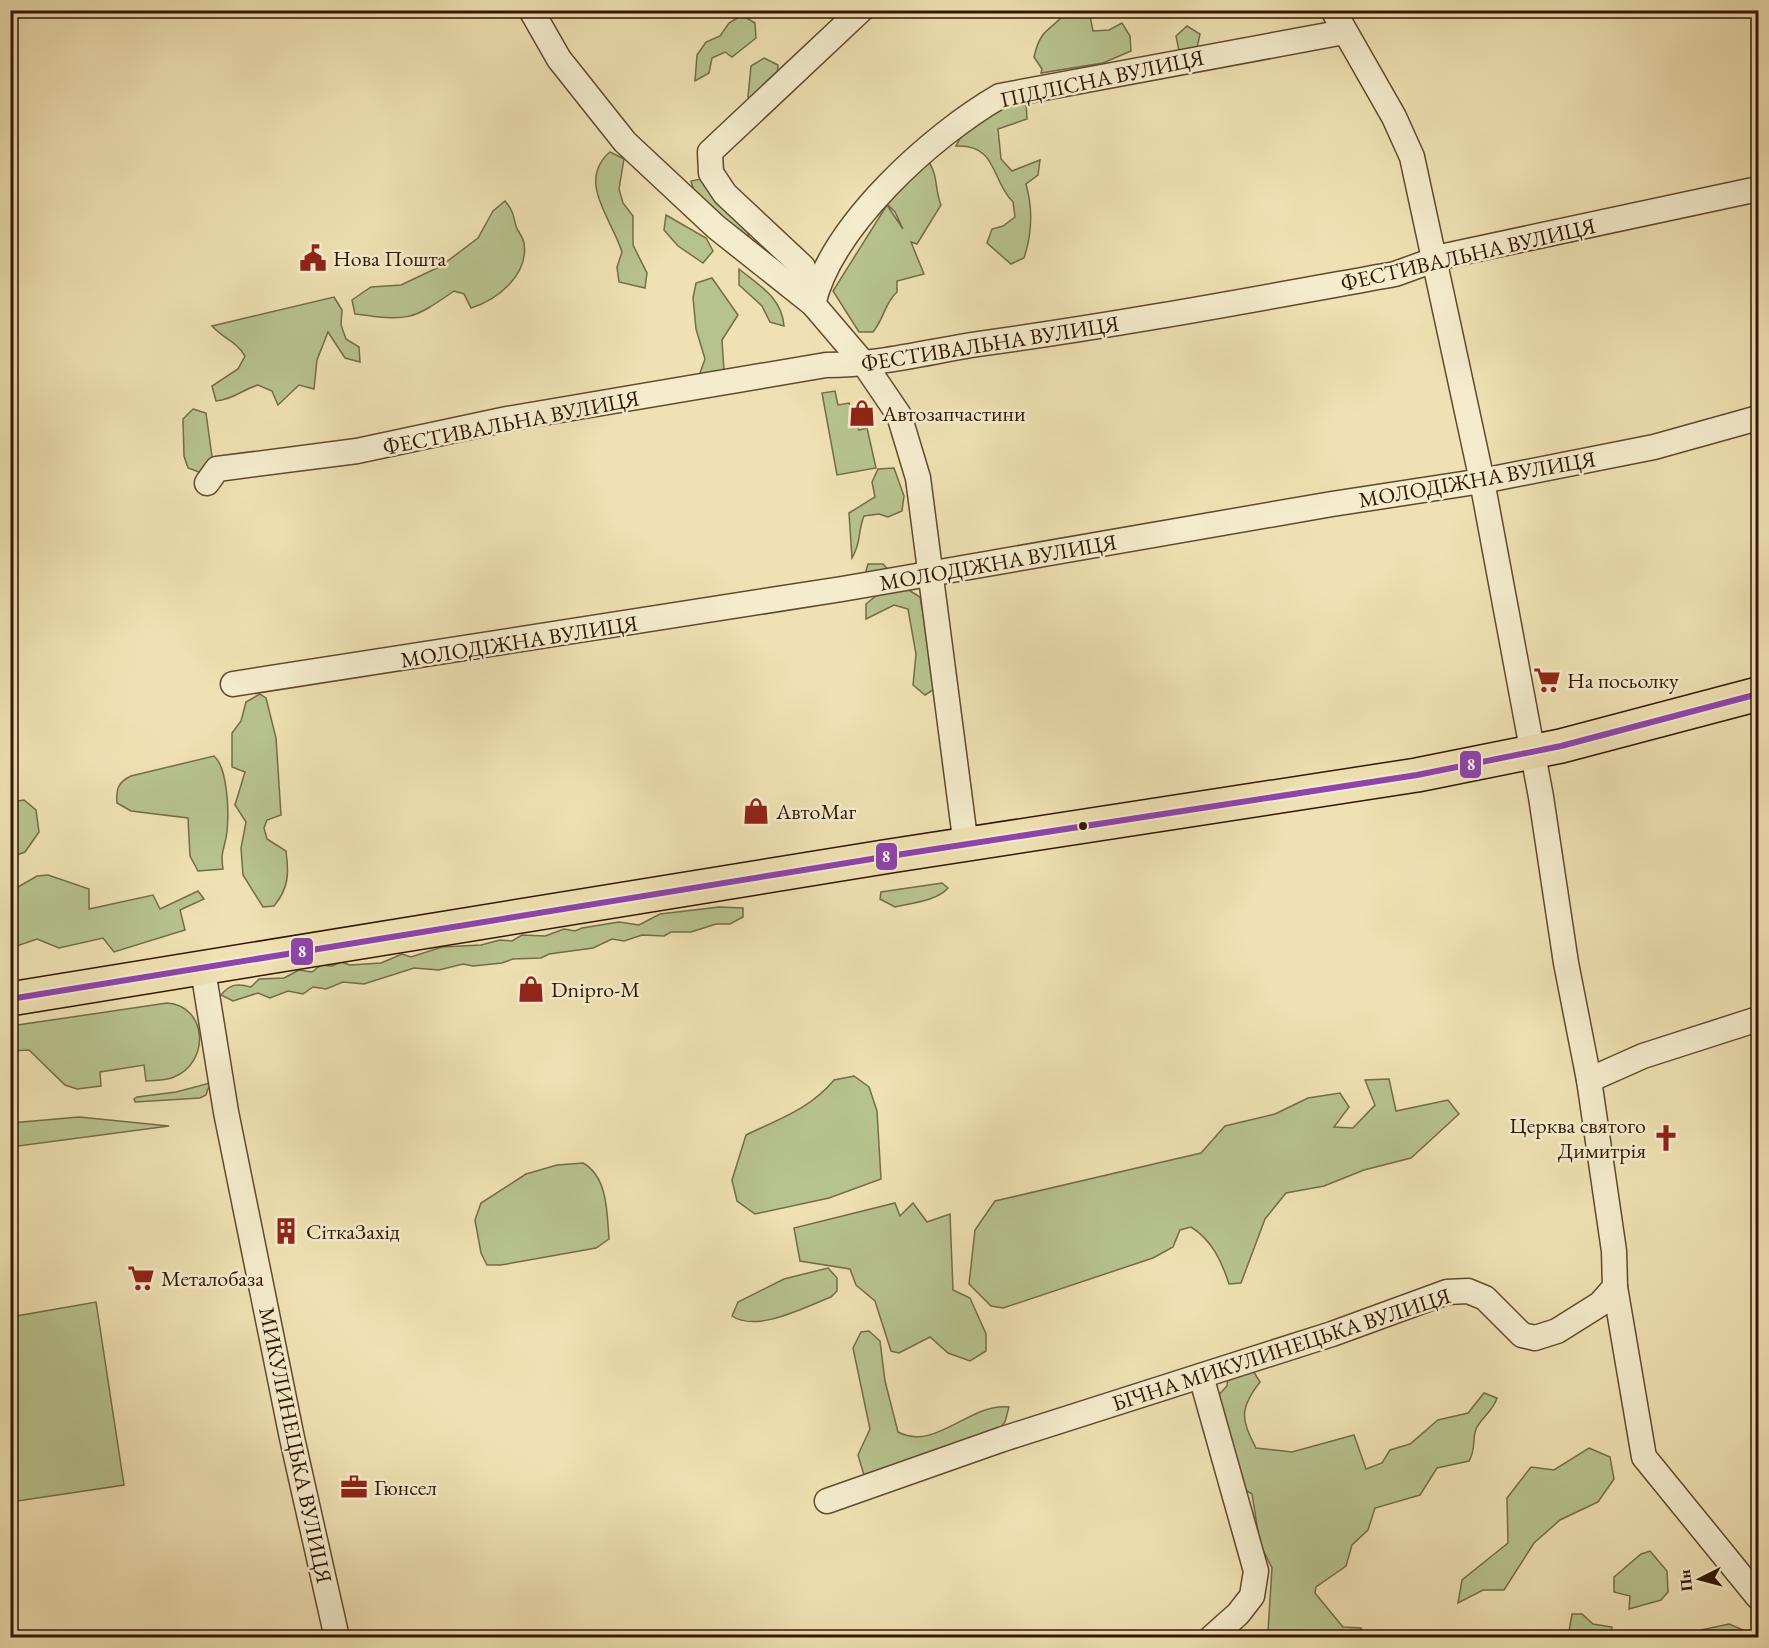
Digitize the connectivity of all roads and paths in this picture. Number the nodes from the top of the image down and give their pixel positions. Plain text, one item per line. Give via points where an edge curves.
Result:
1 (531, 10) edge
2 (861, 10) edge
3 (1333, 10) edge
4 (1344, 32) junction
5 (1758, 189) edge
6 (1433, 261) junction
7 (813, 304) junction
8 (866, 365) junction
9 (1758, 417) edge
10 (212, 476) dead end
11 (1482, 482) junction
12 (930, 574) junction
13 (233, 684) dead end
14 (1758, 694) edge
15 (1531, 750) junction
16 (966, 846) junction
17 (203, 970) junction
18 (10, 999) edge
19 (1758, 1018) edge
20 (1589, 1080) junction
21 (1615, 1287) junction
22 (1201, 1376) junction
23 (827, 1501) dead end
24 (1758, 1597) edge
25 (337, 1638) edge
26 (1211, 1638) edge

1 - 7 street via 559,58 625,142 716,227
2 - 7 street via 710,152 711,173 725,194 803,267
3 - 4 street
4 - 6 street via 1394,117 1412,157
4 - 7 street, ПІДЛІСНА ВУЛИЦЯ via 1000,96 907,167 878,196 828,264
5 - 6 street, ФЕСТИВАЛЬНА ВУЛИЦЯ
6 - 8 street, ФЕСТИВАЛЬНА ВУЛИЦЯ via 1384,276
6 - 11 street
7 - 8 street
8 - 10 street, ФЕСТИВАЛЬНА ВУЛИЦЯ via 826,365 507,419 357,452
8 - 12 street via 899,415 918,478
9 - 11 street, МОЛОДІЖНА ВУЛИЦЯ via 1654,447
11 - 12 street, МОЛОДІЖНА ВУЛИЦЯ
11 - 15 street
12 - 13 street, МОЛОДІЖНА ВУЛИЦЯ
12 - 16 street
14 - 15 highway via 1572,743
15 - 16 highway via 1417,775
15 - 20 street
16 - 17 highway
17 - 18 highway
17 - 25 street, МИКУЛИНЕЦЬКА ВУЛИЦЯ via 233,1147 291,1438
19 - 20 street via 1643,1056
20 - 21 street via 1614,1251
21 - 22 street, БІЧНА МИКУЛИНЕЦЬКА ВУЛИЦЯ via 1600,1304 1557,1331 1535,1338 1522,1335 1485,1298 1468,1291 1448,1292
21 - 24 street via 1644,1457
22 - 23 street, БІЧНА МИКУЛИНЕЦЬКА ВУЛИЦЯ via 1003,1438
22 - 26 street via 1256,1571 1252,1596

